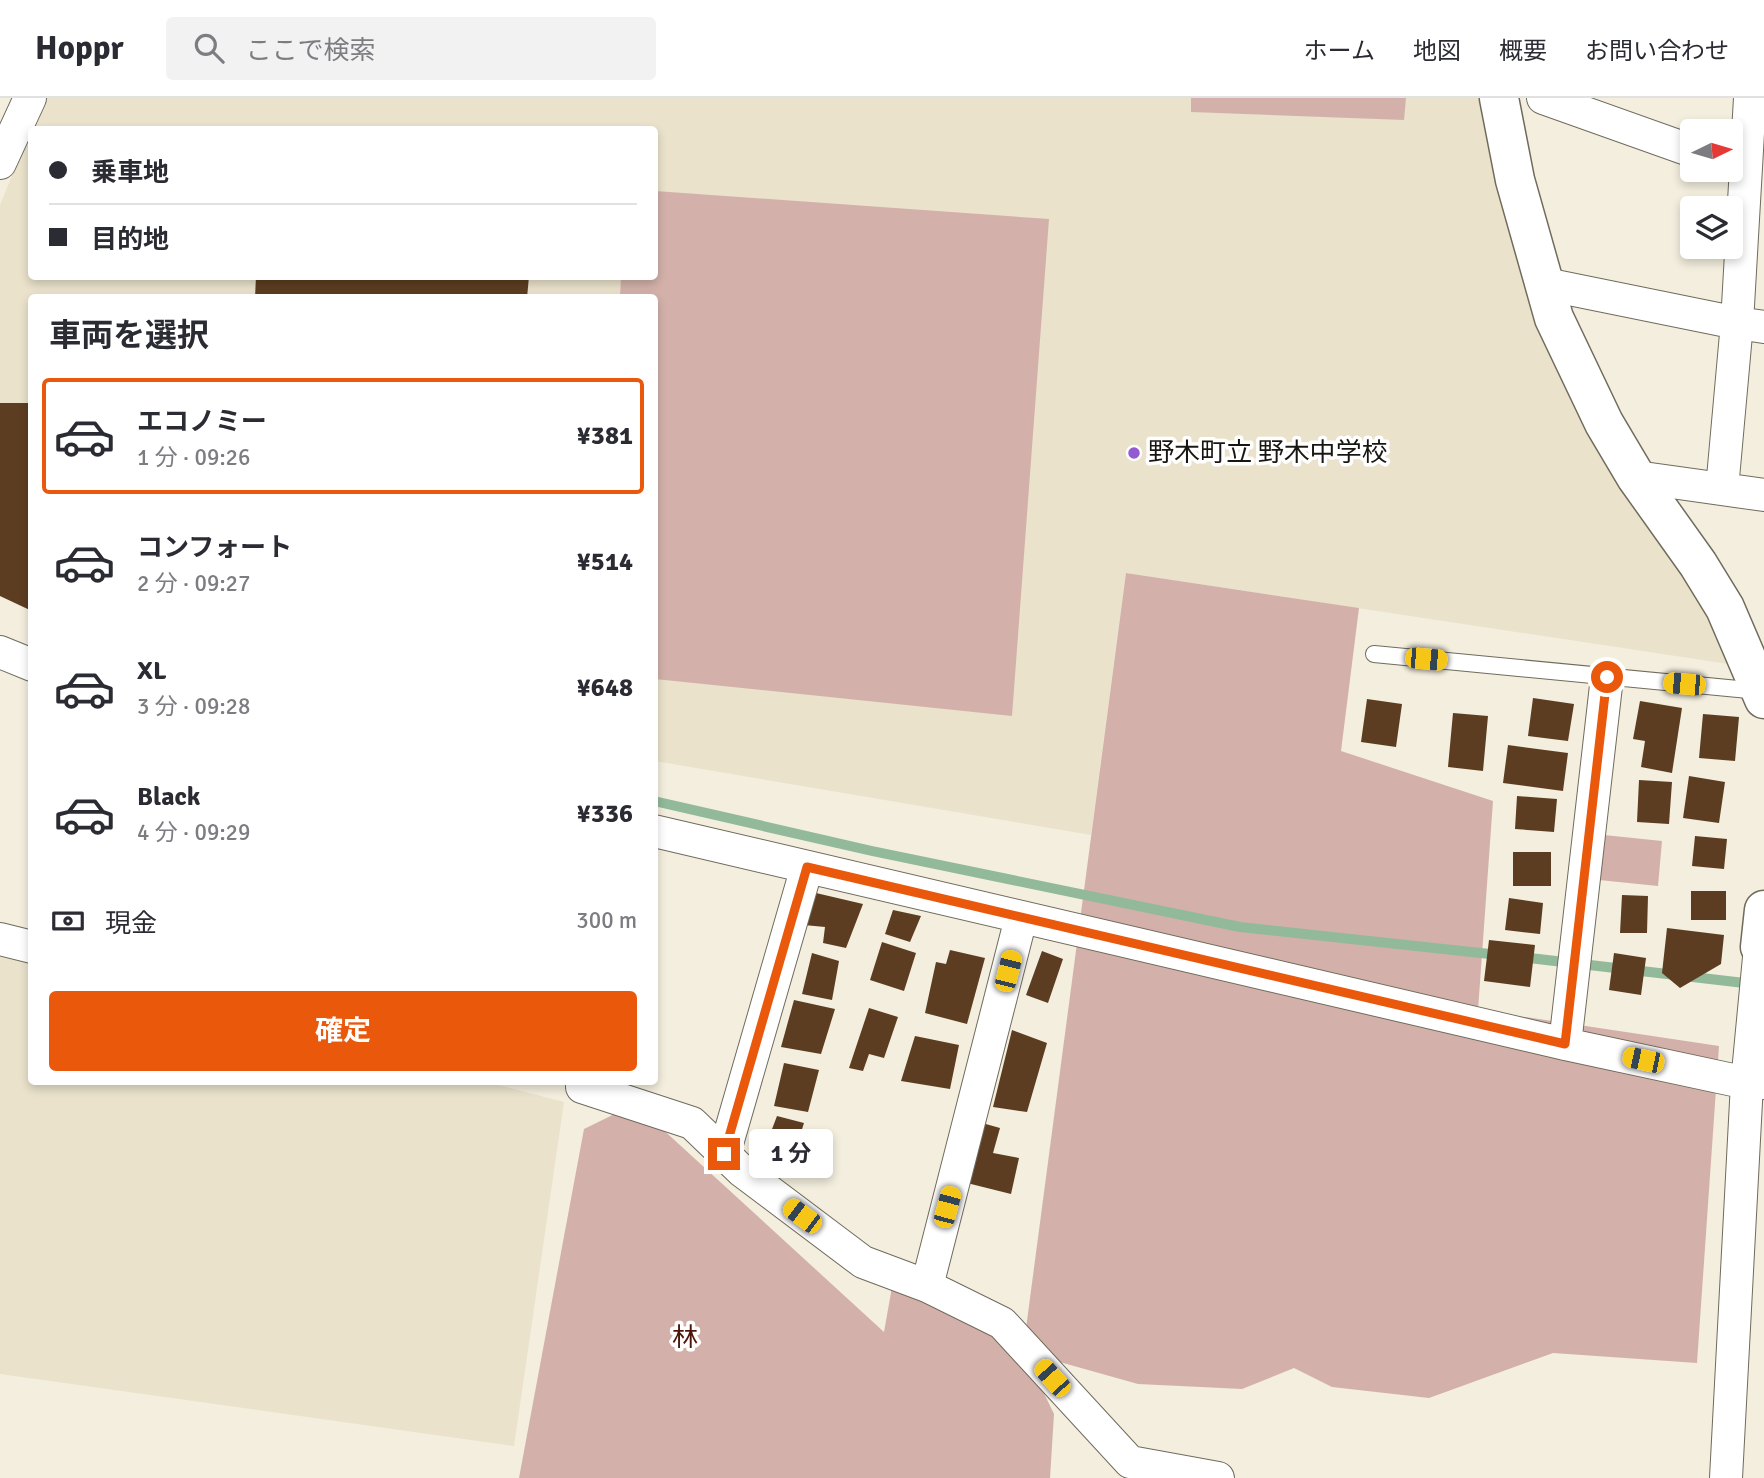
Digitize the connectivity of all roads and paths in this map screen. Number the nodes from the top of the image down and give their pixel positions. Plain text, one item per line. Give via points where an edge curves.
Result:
1 (30, 98) edge
2 (1499, 98) edge
3 (1543, 98) edge
4 (1750, 98) edge
5 (1743, 138) edge
6 (1680, 147) edge
7 (0, 163) edge
8 (1739, 182) edge
9 (1545, 284) junction
10 (1750, 325) edge
11 (1636, 477) junction
12 (1722, 489) junction
13 (1764, 495) edge
14 (0, 652) edge
15 (1374, 654) dead end
16 (28, 663) edge
17 (1607, 677) junction
18 (1763, 695) edge
19 (658, 832) edge
20 (807, 867) junction
21 (1021, 918) junction
22 (1763, 935) edge
23 (0, 939) edge
24 (28, 946) edge
25 (1565, 1044) junction
26 (1756, 1083) edge
27 (581, 1085) edge
28 (724, 1154) junction
29 (927, 1286) junction
30 (1218, 1478) edge
31 (1726, 1478) edge

1 - 7 street
2 - 9 street
3 - 6 street
4 - 5 street
8 - 10 street
9 - 10 street
9 - 11 street via 1554,318 1604,423
10 - 12 street
11 - 12 street
11 - 18 street via 1725,608
12 - 13 street
14 - 16 street
15 - 17 lane
17 - 18 lane
17 - 25 street
19 - 20 street
20 - 21 street
20 - 28 street
21 - 25 street
21 - 29 street
22 - 26 street
23 - 24 street
25 - 26 street
26 - 31 street
27 - 28 street via 692,1123
28 - 29 street via 863,1262
29 - 30 street via 1002,1322 1129,1462

